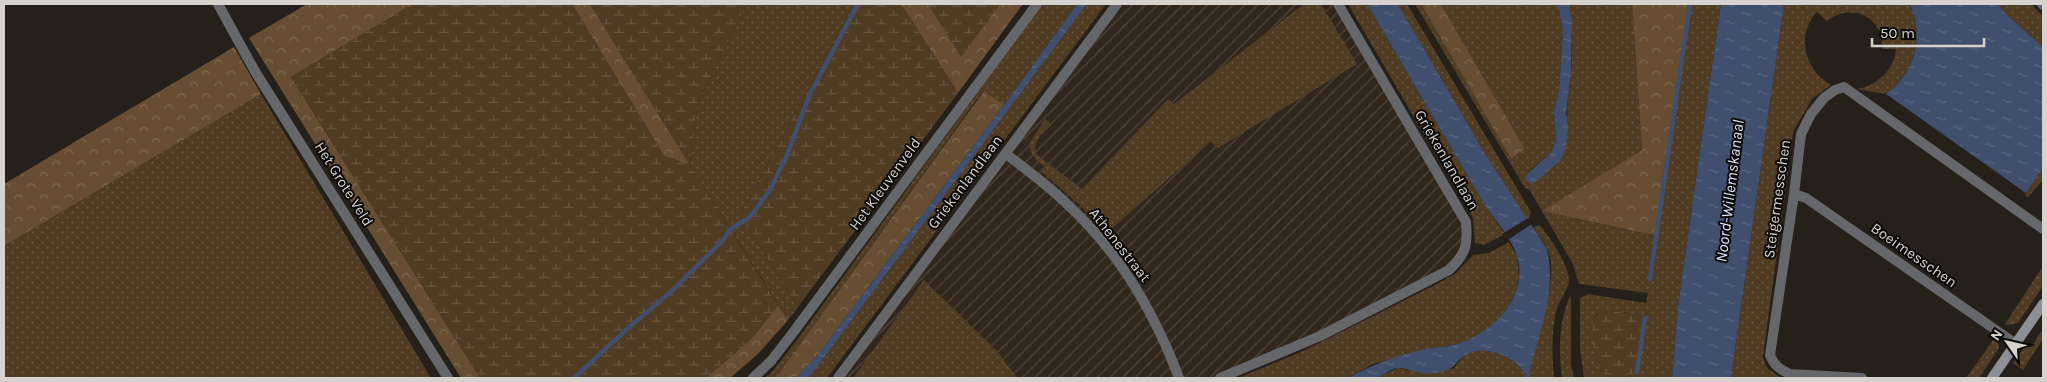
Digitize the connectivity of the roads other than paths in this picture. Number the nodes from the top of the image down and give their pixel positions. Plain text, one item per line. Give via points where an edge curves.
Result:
1 (218, 4) edge
2 (1037, 4) edge
3 (1117, 4) edge
4 (1338, 4) edge
5 (1006, 154) junction
6 (1794, 194) junction
7 (2043, 229) edge
8 (2043, 304) edge
9 (2016, 344) junction
10 (448, 378) edge
11 (753, 378) edge
12 (838, 378) edge
13 (1179, 378) edge
14 (1220, 378) edge
15 (1862, 378) edge
16 (1992, 378) edge

1 - 10 street, Het Grote Veld via 256,73
2 - 11 street, Het Kleuvenveld via 792,334
3 - 5 street, Griekenlandlaan
4 - 14 street, Griekenlandlaan via 1466,222 1466,247 1449,270 1320,336
5 - 12 street, Griekenlandlaan
5 - 13 street, Athenestraat via 1070,206 1104,245 1152,316
6 - 7 street, Steigermesschen via 1801,134 1824,98 1844,87
6 - 9 street, Boeimesschen via 1806,198
6 - 15 street, Steigermesschen via 1770,355 1774,364 1790,374
8 - 9 street
9 - 16 street

